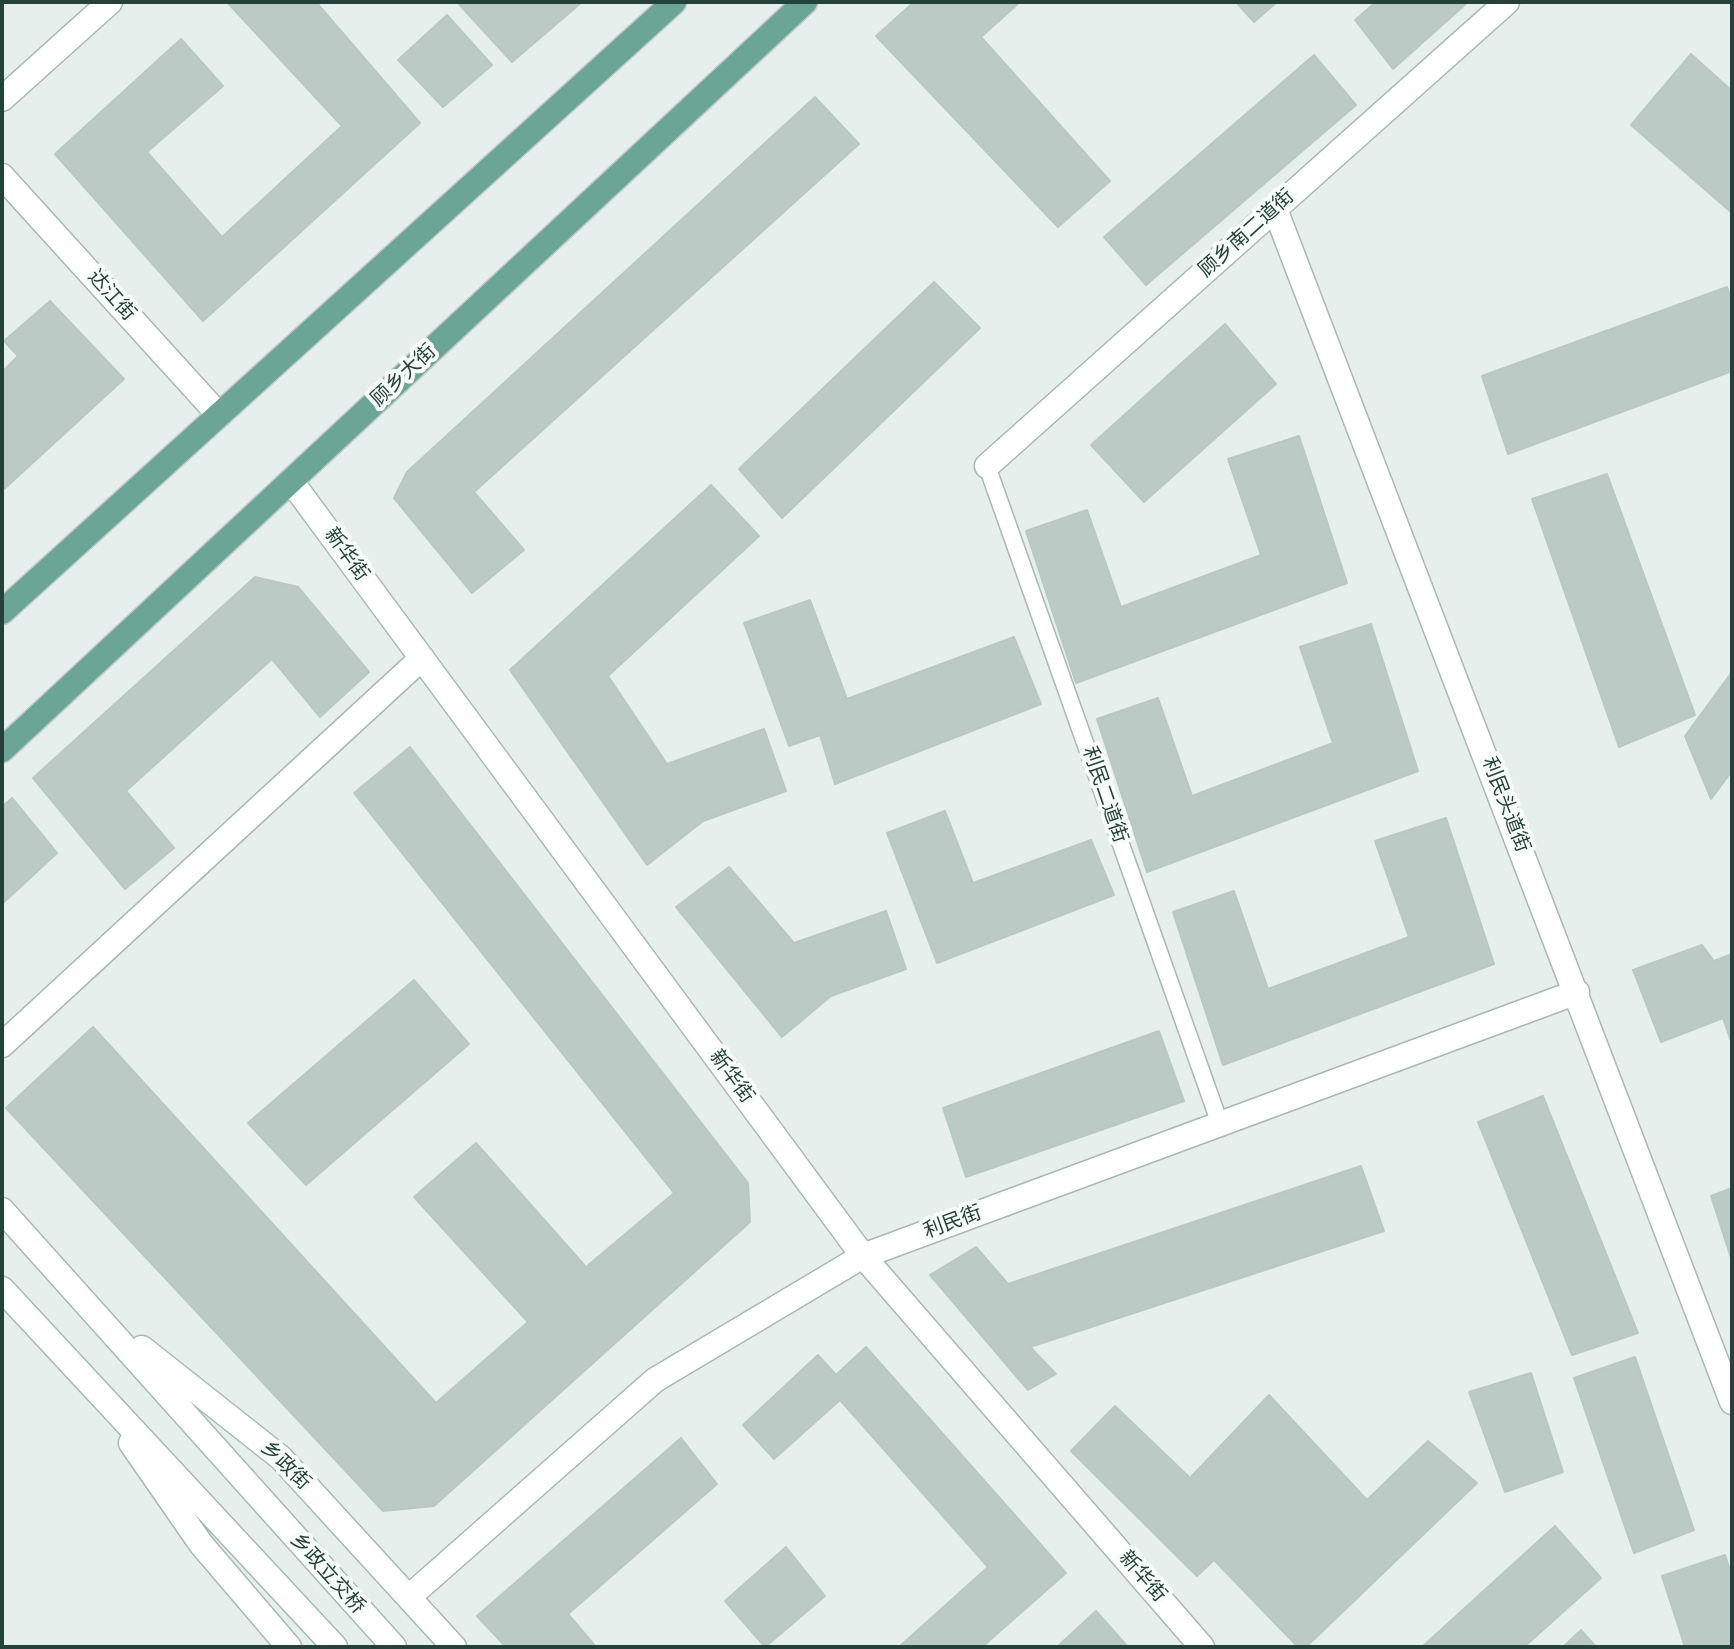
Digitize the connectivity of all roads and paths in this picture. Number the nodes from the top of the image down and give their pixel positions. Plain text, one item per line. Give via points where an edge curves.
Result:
1 (110, 2) edge
2 (674, 2) edge
3 (805, 2) edge
4 (1507, 2) edge
5 (2, 99) edge
6 (2, 176) edge
7 (1275, 209) junction
8 (219, 415) junction
9 (987, 466) joint
10 (291, 481) junction
11 (2, 612) edge
12 (422, 658) junction
13 (2, 750) edge
14 (1577, 992) junction
15 (2, 1045) edge
16 (1220, 1124) junction
17 (2, 1210) edge
18 (863, 1256) junction
19 (2, 1289) edge
20 (94, 1310) junction
21 (84, 1375) junction
22 (1732, 1402) edge
23 (261, 1501) joint
24 (409, 1597) junction
25 (289, 1647) edge
26 (335, 1647) edge
27 (394, 1647) edge
28 (454, 1647) edge
29 (1202, 1647) edge

1 - 5 street
2 - 8 main road
3 - 10 main road, 顾乡大街
4 - 7 street, 顾乡南二道街
6 - 8 street, 达江街
7 - 9 street, 顾乡南二道街
7 - 14 street, 利民头道街
8 - 11 main road
9 - 16 lane, 利民二道街
10 - 12 street, 新华街
10 - 13 main road, 顾乡大街
12 - 15 street
12 - 18 street, 新华街
14 - 16 street, 利民街
14 - 22 street, 利民头道街
16 - 18 street, 利民街
17 - 20 street, 乡政街
18 - 24 street, 利民街 via 655,1380
18 - 29 street, 新华街
19 - 21 street
20 - 23 street, 乡政街
20 - 24 street, 乡政街 via 281,1458
21 - 25 street via 201,1544
21 - 26 street
23 - 27 street, 乡政立交桥
24 - 28 street, 乡政街

